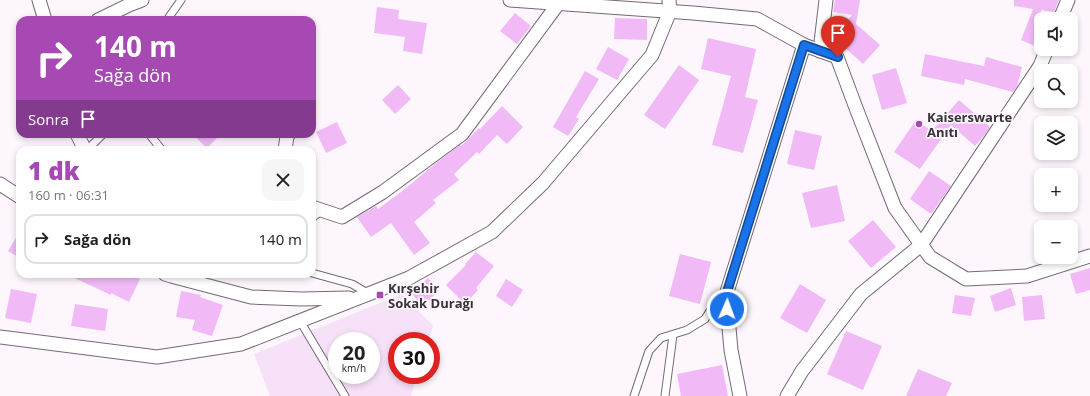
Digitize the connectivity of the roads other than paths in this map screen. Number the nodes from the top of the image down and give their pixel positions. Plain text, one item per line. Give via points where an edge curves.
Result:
1 (39, 0) edge
2 (142, 0) edge
3 (181, 0) edge
4 (510, 0) edge
5 (826, 0) edge
6 (1068, 0) edge
7 (558, 4) junction
8 (669, 6) edge
9 (1063, 12) edge
10 (44, 16) edge
11 (106, 16) edge
12 (170, 16) edge
13 (804, 45) junction
14 (820, 51) junction
15 (1044, 56) edge
16 (99, 138) edge
17 (152, 138) edge
18 (90, 146) edge
19 (159, 146) edge
20 (0, 184) edge
21 (16, 194) edge
22 (316, 212) edge
23 (921, 246) junction
24 (1090, 256) edge
25 (316, 273) edge
26 (179, 278) edge
27 (726, 295) junction
28 (363, 296) junction
29 (300, 321) junction
30 (673, 334) junction
31 (0, 337) edge
32 (345, 396) edge
33 (634, 396) edge
34 (665, 396) edge
35 (740, 396) edge
36 (787, 396) edge

1 - 10 street
2 - 11 street
3 - 12 lane
4 - 7 street
5 - 14 street
6 - 9 street
7 - 8 street
7 - 22 street via 462,134 383,192 342,217
8 - 13 street via 757,19
8 - 28 street via 652,56 543,183 492,232 409,278
13 - 14 street
13 - 27 street
14 - 23 street via 838,57 895,208
15 - 23 street
16 - 18 lane
17 - 19 lane
20 - 21 street
23 - 24 street via 930,257 966,279 1027,276
23 - 36 street via 861,294 802,371
25 - 28 lane via 352,284
26 - 28 street via 251,297 301,299
27 - 30 lane via 714,303 705,319 687,330
27 - 35 street via 731,350
28 - 29 street
29 - 31 street via 241,344 158,357
29 - 32 lane
30 - 33 lane via 661,338 649,351
30 - 34 lane

